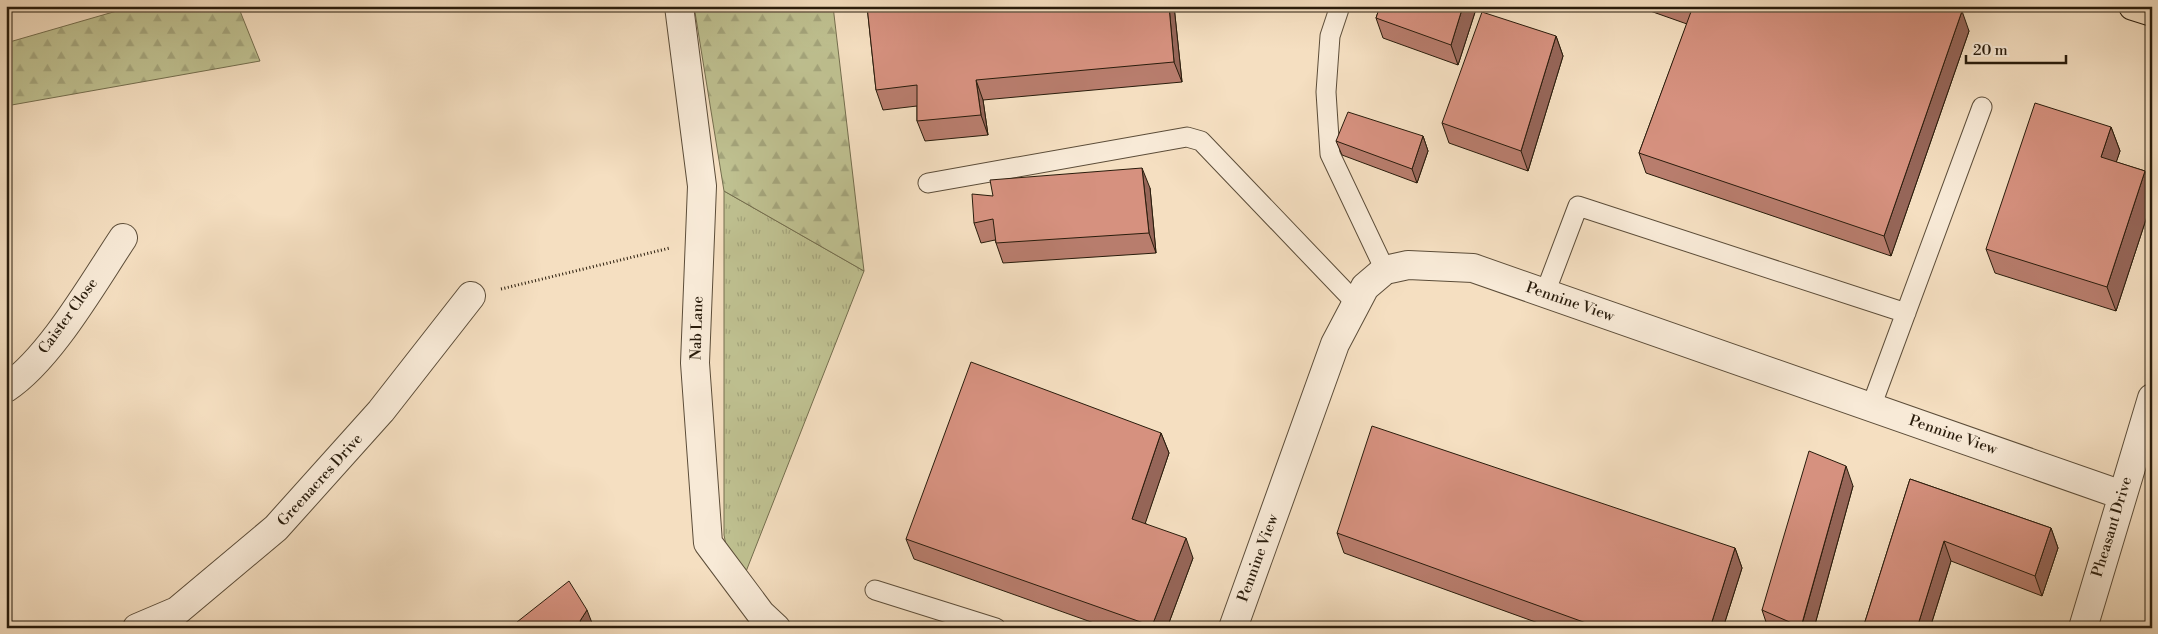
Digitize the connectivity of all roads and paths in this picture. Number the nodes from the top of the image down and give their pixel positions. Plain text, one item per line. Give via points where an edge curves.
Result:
1 (679, 6) edge
2 (1340, 6) edge
3 (2132, 6) edge
4 (2152, 12) edge
5 (1982, 107) dead end
6 (928, 183) dead end
7 (123, 238) dead end
8 (700, 240) junction
9 (1385, 270) junction
10 (1545, 293) junction
11 (471, 296) joint
12 (1356, 303) junction
13 (1906, 313) junction
14 (6, 388) edge
15 (2152, 398) edge
16 (1871, 407) junction
17 (2122, 495) junction
18 (875, 590) dead end
19 (136, 628) edge
20 (776, 628) edge
21 (996, 628) edge
22 (1233, 628) edge
23 (2083, 628) edge

1 - 8 street, Nab Lane via 702,186
2 - 9 lane via 1330,36 1326,92 1330,154
3 - 4 main road
5 - 13 lane
6 - 12 lane via 1187,137 1201,141
7 - 14 street, Caister Close via 59,334 18,380
8 - 11 path
8 - 20 street, Nab Lane via 696,363 708,543 761,614
9 - 10 street, Pennine View via 1408,265 1473,268
9 - 12 street, Pennine View via 1365,287
10 - 13 lane via 1578,206
10 - 16 street, Pennine View
11 - 19 street, Greenacres Drive via 381,411 276,528 177,611
12 - 22 street, Pennine View via 1335,344
13 - 16 lane
15 - 17 street, Pheasant Drive
16 - 17 street, Pennine View
17 - 23 street, Pheasant Drive
18 - 21 lane

